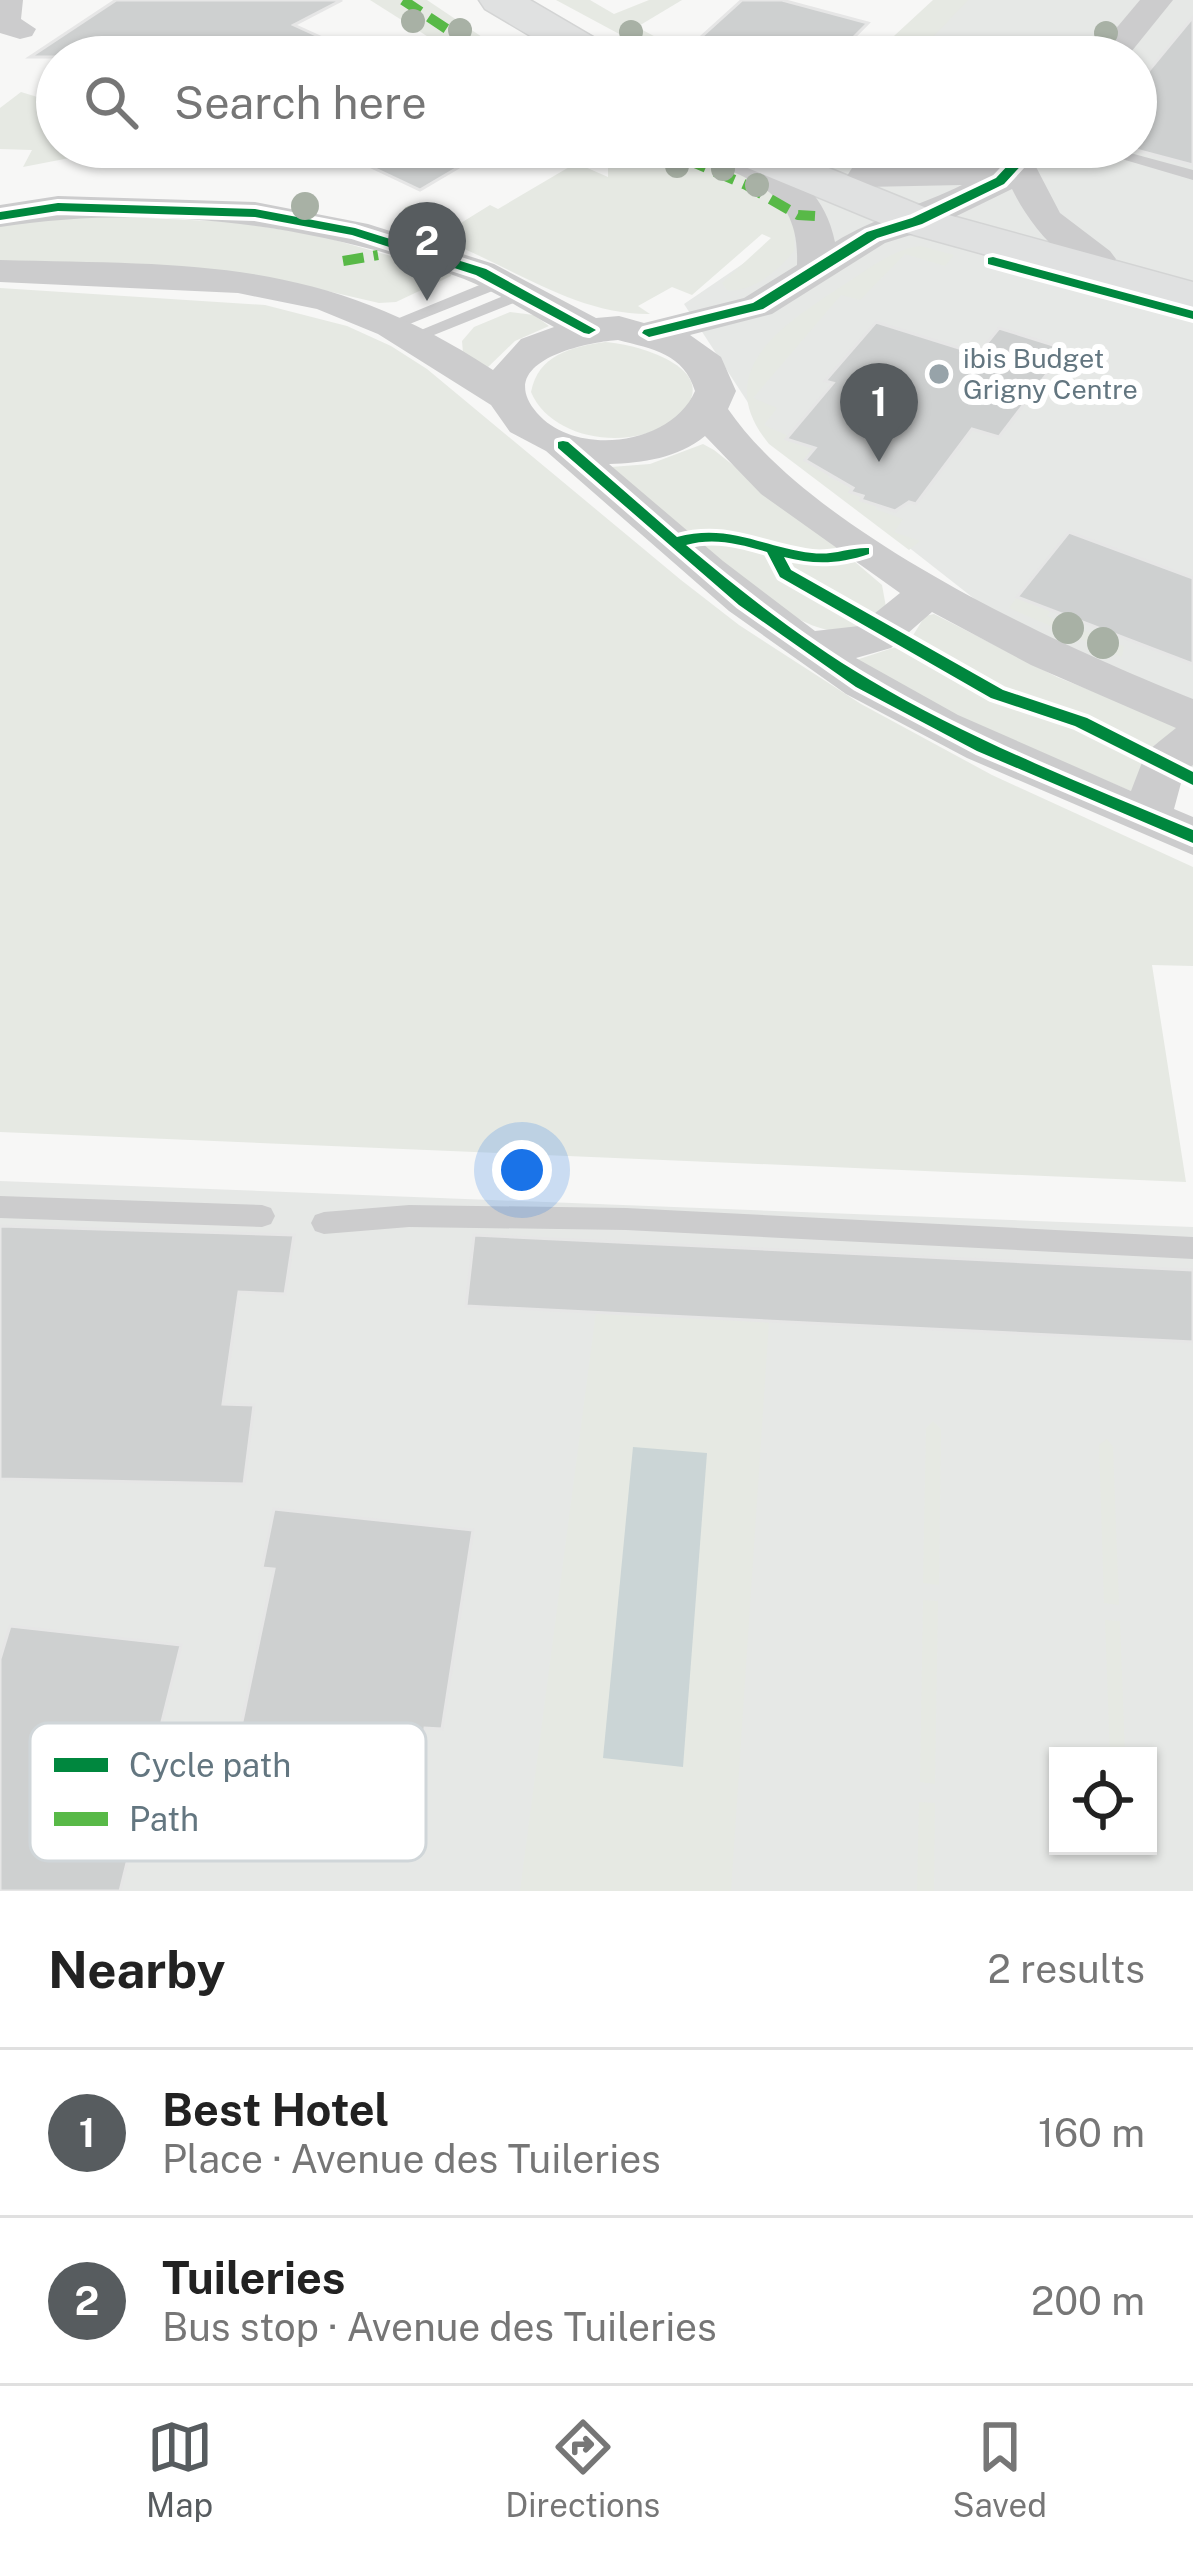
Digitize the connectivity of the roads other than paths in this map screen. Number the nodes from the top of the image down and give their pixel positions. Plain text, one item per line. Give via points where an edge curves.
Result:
1 (445, 0) edge
2 (500, 0) edge
3 (1157, 0) edge
4 (501, 36) edge
5 (561, 36) edge
6 (1127, 36) edge
7 (1157, 165) edge
8 (748, 168) edge
9 (797, 168) edge
10 (843, 168) edge
11 (978, 168) edge
12 (1012, 168) edge
13 (1028, 168) edge
14 (1193, 175) edge
15 (865, 176) junction
16 (931, 215) junction
17 (0, 216) edge
18 (1097, 259) junction
19 (816, 268) junction
20 (0, 271) edge
21 (1193, 278) edge
22 (509, 288) junction
23 (1193, 297) edge
24 (758, 306) junction
25 (589, 330) junction
26 (402, 331) junction
27 (649, 332) junction
28 (713, 397) junction
29 (508, 398) junction
30 (562, 445) junction
31 (926, 592) junction
32 (809, 646) junction
33 (1193, 717) edge
34 (1193, 739) edge
35 (1147, 817) junction
36 (1193, 837) edge
37 (0, 1208) edge
38 (262, 1216) dead end
39 (324, 1222) dead end
40 (1193, 1248) edge

1 - 4 main road
2 - 5 main road
3 - 6 street
7 - 14 lane
8 - 19 street via 782,184 815,216
9 - 16 main road
10 - 15 main road
11 - 15 street via 939,178
12 - 16 street
13 - 18 street via 1045,218
15 - 16 main road
16 - 18 main road
16 - 19 street via 872,235
16 - 23 main road
17 - 22 street via 58,207 255,213 416,248
18 - 21 main road
19 - 24 street
20 - 26 street via 273,288
22 - 25 street
22 - 26 lane
24 - 27 street
24 - 28 street
25 - 27 street
25 - 29 street via 526,355
26 - 29 street
27 - 28 street via 693,351
28 - 30 street via 693,431 665,445 632,452
28 - 31 street via 723,434 779,490
29 - 30 street via 536,433
30 - 32 street
31 - 32 street via 876,640
31 - 33 street via 1065,664
32 - 35 street via 910,711
34 - 35 street via 1162,764
35 - 36 street
37 - 38 lane
39 - 40 lane via 626,1219

